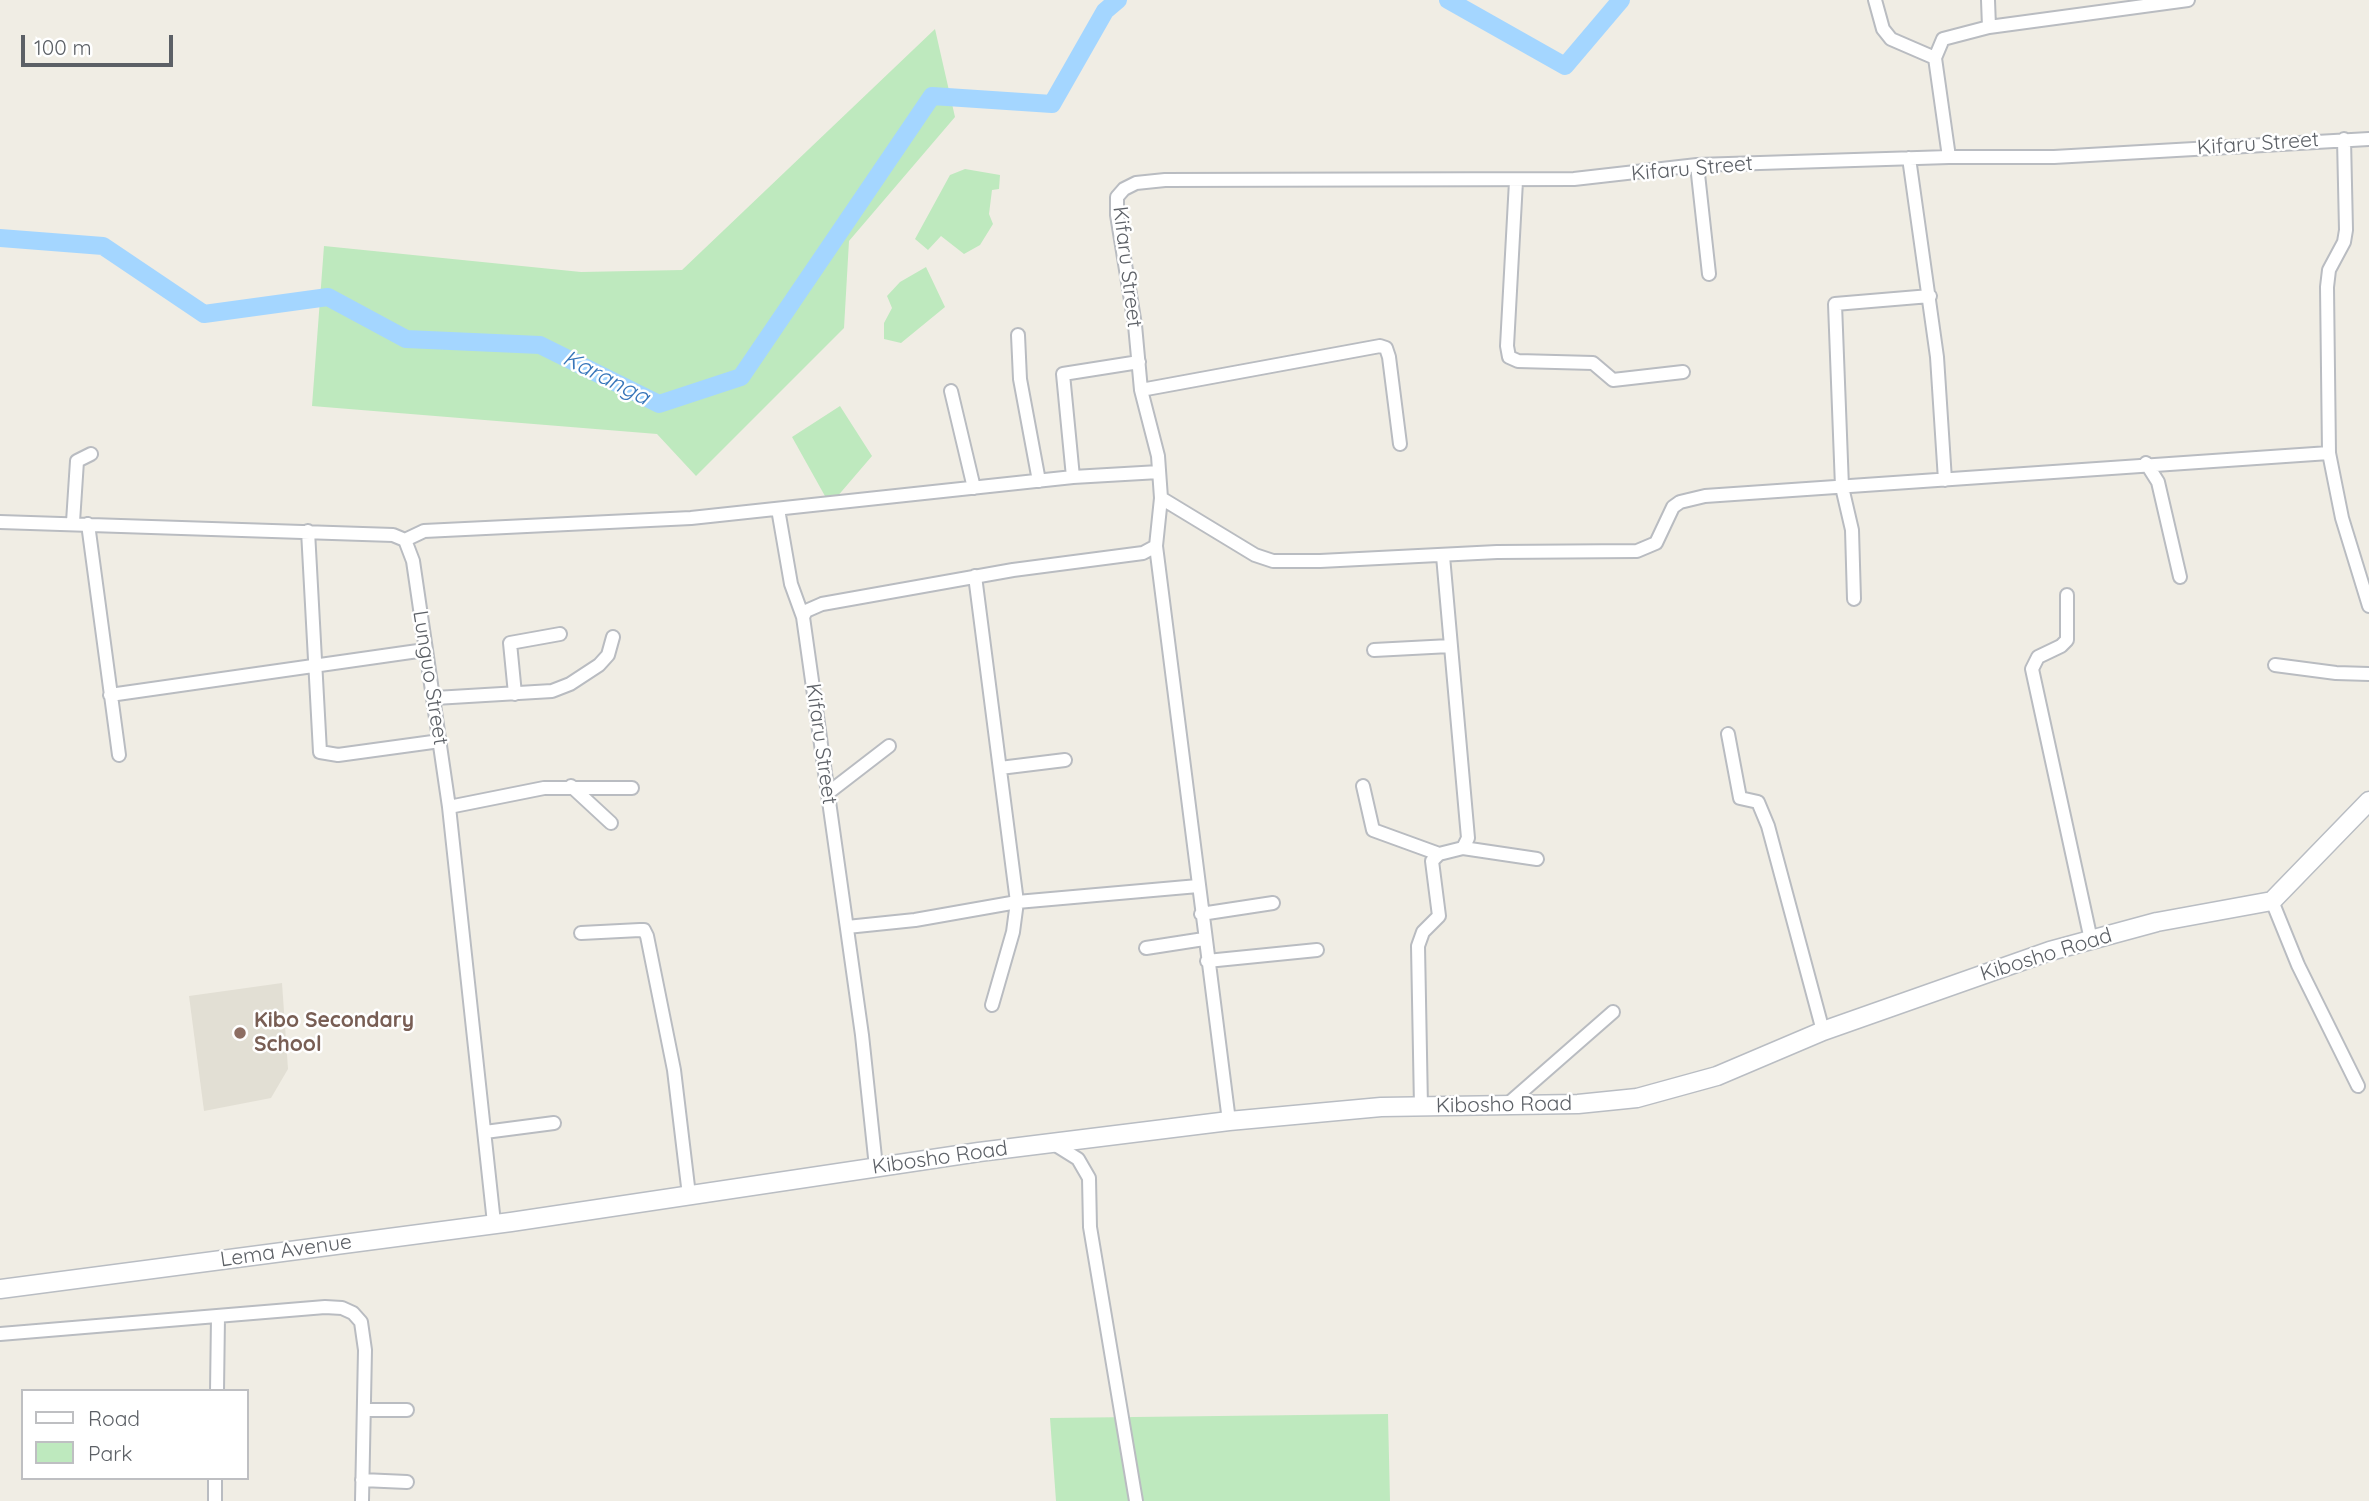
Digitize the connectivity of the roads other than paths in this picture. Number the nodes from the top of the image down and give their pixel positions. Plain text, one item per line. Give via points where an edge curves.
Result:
1 (1875, 0) edge
2 (1988, 0) edge
3 (2188, 0) edge
4 (1989, 27) junction
5 (1935, 58) junction
6 (2344, 139) junction
7 (2369, 139) edge
8 (1949, 157) junction
9 (1909, 158) junction
10 (1697, 165) junction
11 (1516, 181) junction
12 (1709, 274) dead end
13 (1930, 296) junction
14 (1018, 335) dead end
15 (1139, 362) junction
16 (1683, 372) dead end
17 (1141, 390) junction
18 (951, 391) dead end
19 (1400, 444) dead end
20 (2329, 453) junction
21 (91, 454) dead end
22 (2146, 463) junction
23 (1159, 472) junction
24 (1073, 477) junction
25 (1945, 480) junction
26 (1040, 481) junction
27 (1842, 487) junction
28 (974, 488) junction
29 (1161, 498) junction
30 (778, 509) junction
31 (0, 522) edge
32 (74, 522) junction
33 (89, 524) junction
34 (308, 531) junction
35 (405, 540) junction
36 (1156, 546) junction
37 (1443, 556) junction
38 (975, 576) junction
39 (2180, 577) dead end
40 (2067, 595) dead end
41 (1854, 599) dead end
42 (2369, 606) edge
43 (803, 617) junction
44 (560, 634) dead end
45 (613, 637) dead end
46 (1450, 646) junction
47 (425, 650) junction
48 (1374, 650) dead end
49 (317, 664) junction
50 (2275, 665) dead end
51 (2369, 674) edge
52 (515, 694) junction
53 (110, 695) junction
54 (435, 698) junction
55 (1728, 734) dead end
56 (440, 741) junction
57 (889, 746) dead end
58 (119, 755) dead end
59 (1065, 760) dead end
60 (1000, 768) junction
61 (571, 786) junction
62 (1363, 786) dead end
63 (632, 788) dead end
64 (828, 793) junction
65 (2369, 801) edge
66 (450, 807) junction
67 (611, 823) dead end
68 (1463, 848) junction
69 (1438, 854) junction
70 (1537, 859) dead end
71 (1198, 886) junction
72 (2273, 901) junction
73 (1017, 902) junction
74 (1273, 903) dead end
75 (1201, 914) junction
76 (847, 927) junction
77 (581, 933) dead end
78 (1204, 939) junction
79 (2091, 940) junction
80 (1146, 948) dead end
81 (1317, 950) dead end
82 (1207, 961) junction
83 (992, 1005) dead end
84 (1613, 1012) dead end
85 (1823, 1031) junction
86 (2358, 1086) dead end
87 (1509, 1103) junction
88 (1422, 1107) junction
89 (1228, 1121) junction
90 (554, 1123) dead end
91 (485, 1132) junction
92 (1054, 1144) junction
93 (876, 1167) junction
94 (689, 1195) junction
95 (572, 1210) joint
96 (494, 1223) junction
97 (0, 1289) edge
98 (218, 1317) junction
99 (0, 1334) edge
100 (216, 1389) edge
101 (366, 1410) junction
102 (407, 1410) dead end
103 (215, 1480) edge
104 (362, 1480) junction
105 (407, 1482) dead end
106 (215, 1501) edge
107 (362, 1501) edge
108 (1136, 1501) edge

1 - 5 street via 1883,29 1891,39
2 - 4 street
3 - 4 street
4 - 5 street via 1943,39
5 - 8 street
6 - 7 street, Kifaru Street
6 - 8 street, Kifaru Street via 2054,157
6 - 20 street via 2346,230 2327,287
8 - 9 street, Kifaru Street
9 - 10 street, Kifaru Street
9 - 13 street
10 - 11 street, Kifaru Street via 1616,176
10 - 12 street
11 - 15 street, Kifaru Street via 1136,183 1124,189 1116,205
11 - 16 street via 1509,357 1593,363 1613,380
13 - 25 street
13 - 27 street via 1835,304
14 - 26 street via 1020,379
15 - 17 street, Kifaru Street
15 - 24 street via 1063,374
17 - 19 street via 1380,346 1386,348 1391,365
17 - 23 street, Kifaru Street
18 - 28 street
20 - 22 street
20 - 42 street via 2342,518
21 - 32 street via 77,461
22 - 25 street via 2098,471
22 - 39 street via 2158,482
23 - 24 street
23 - 29 street, Kifaru Street
24 - 26 street
25 - 27 street
26 - 28 street
27 - 37 street via 1687,499 1668,512 1656,543 1637,551
27 - 41 street via 1852,530
28 - 30 street
29 - 36 street, Kifaru Street
29 - 37 street via 1264,559
30 - 35 street via 663,520 424,531
30 - 43 street, Kifaru Street via 791,584
31 - 32 street
32 - 33 street
33 - 34 street
33 - 53 street
34 - 35 street via 393,535
34 - 49 street
35 - 47 street, Lunguo Street via 413,561
36 - 38 street via 1143,553
36 - 71 street, Kifaru Street
37 - 46 street
38 - 43 street via 822,604
38 - 60 street
40 - 79 street via 2067,640 2038,657 2032,669
43 - 64 street, Kifaru Street
44 - 52 street via 510,643
45 - 52 street via 608,655 570,684 552,691
46 - 48 street
46 - 68 street via 1469,827
47 - 49 street
47 - 54 street, Lunguo Street
49 - 53 street
49 - 56 street via 320,752 338,755
50 - 51 street
52 - 54 street
53 - 58 street
54 - 56 street, Lunguo Street
55 - 85 street via 1740,798 1758,802 1768,826
56 - 66 street, Lunguo Street
57 - 64 street
59 - 60 street
60 - 73 street
61 - 63 street
61 - 66 street
61 - 67 street
62 - 69 street via 1373,830
64 - 76 street, Kifaru Street
65 - 72 main road
66 - 91 street, Lunguo Street
68 - 69 street
68 - 70 street
69 - 88 street via 1431,866 1439,916 1423,932 1418,946
71 - 73 street
71 - 75 street, Kifaru Street
72 - 79 main road, Kibosho Road via 2157,922
72 - 86 street via 2298,965
73 - 76 street
73 - 83 street
74 - 75 street
75 - 78 street, Kifaru Street
76 - 93 street, Kifaru Street
77 - 94 street via 644,930 674,1070
78 - 80 street
78 - 82 street, Kifaru Street
79 - 85 main road, Kibosho Road via 1965,979
81 - 82 street
82 - 89 street, Kifaru Street
84 - 87 street
85 - 87 main road, Kibosho Road via 1717,1076 1663,1092 1602,1102
87 - 88 main road, Kibosho Road
88 - 89 main road, Kibosho Road
89 - 92 main road, Kibosho Road
90 - 91 street
91 - 96 street, Lunguo Street
92 - 93 main road, Kibosho Road
92 - 108 street via 1077,1159 1089,1178 1089,1215
93 - 94 main road, Kibosho Road
94 - 95 main road, Kibosho Road
95 - 96 main road, Lema Avenue
96 - 97 main road, Lema Avenue
98 - 99 street
98 - 100 street
98 - 101 street via 325,1307 353,1313 364,1331
101 - 102 street
101 - 104 street
103 - 106 street
104 - 105 street
104 - 107 street

